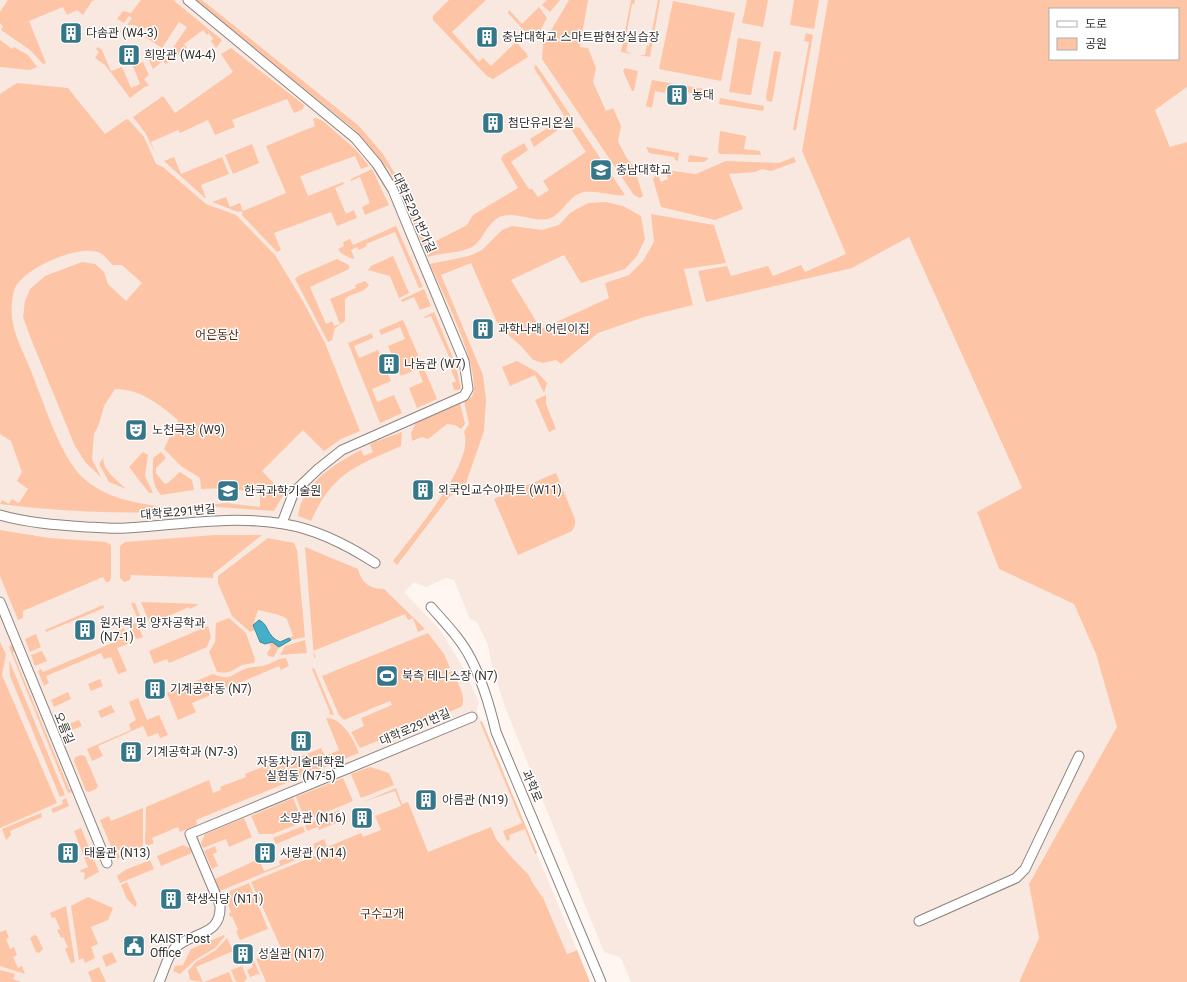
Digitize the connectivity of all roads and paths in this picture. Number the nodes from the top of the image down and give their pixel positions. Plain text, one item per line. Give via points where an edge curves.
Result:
1 (188, 0) edge
2 (0, 515) edge
3 (282, 523) junction
4 (375, 563) dead end
5 (0, 602) edge
6 (430, 607) dead end
7 (472, 717) dead end
8 (1080, 756) dead end
9 (107, 863) dead end
10 (919, 921) dead end
11 (159, 982) edge
12 (601, 982) edge

1 - 3 street, 대학로291번가길 via 355,138 377,164 393,190 459,346 468,380 468,389 464,396 342,450 318,468 294,492
2 - 3 street, 대학로291번길 via 30,522 119,528 234,520
3 - 4 street, 대학로291번길 via 328,538
5 - 9 street, 오름길
6 - 12 street, 과학로 via 450,628 470,658 487,695 496,732
7 - 11 street, 대학로291번길 via 190,834 220,905 220,915 211,929 183,942 173,950
8 - 10 street via 1025,869 1016,878

